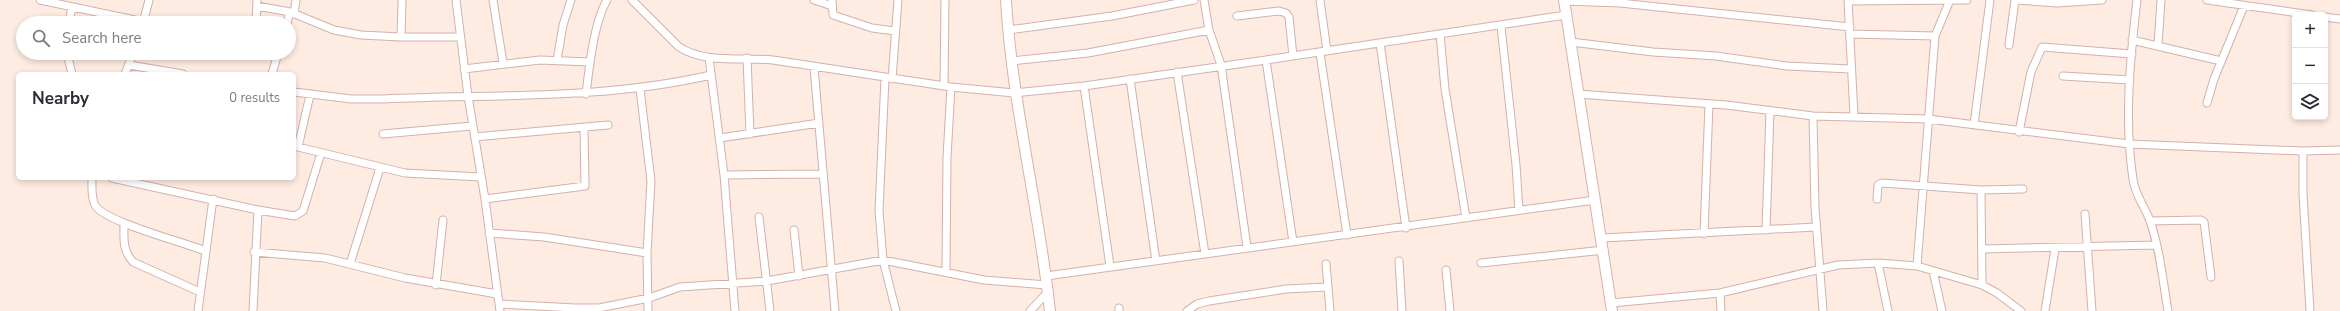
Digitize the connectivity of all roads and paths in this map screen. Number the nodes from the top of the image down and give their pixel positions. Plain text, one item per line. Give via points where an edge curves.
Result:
1 (40, 0) edge
2 (149, 0) edge
3 (296, 0) edge
4 (402, 0) edge
5 (456, 0) edge
6 (493, 0) edge
7 (571, 0) edge
8 (607, 0) edge
9 (632, 0) edge
10 (814, 0) edge
11 (898, 0) edge
12 (945, 0) edge
13 (1006, 0) edge
14 (1194, 0) edge
15 (1204, 0) edge
16 (1320, 0) edge
17 (1564, 0) edge
18 (1848, 0) edge
19 (1950, 0) edge
20 (1967, 0) edge
21 (1990, 0) edge
22 (2016, 0) edge
23 (2102, 0) edge
24 (2136, 0) edge
25 (2161, 0) edge
26 (2207, 0) edge
27 (2084, 1) edge
28 (257, 3) edge
29 (832, 3) edge
30 (2249, 4) edge
31 (72, 7) junction
32 (2295, 12) edge
33 (292, 13) junction
34 (1566, 15) junction
35 (70, 16) edge
36 (112, 16) edge
37 (145, 16) edge
38 (256, 16) edge
39 (290, 16) edge
40 (1237, 16) dead end
41 (2328, 17) edge
42 (2340, 19) edge
43 (1501, 26) junction
44 (1008, 30) junction
45 (1209, 30) junction
46 (1850, 30) junction
47 (895, 31) junction
48 (1440, 34) junction
49 (1935, 36) junction
50 (401, 37) junction
51 (460, 37) junction
52 (2132, 40) junction
53 (1571, 42) junction
54 (1380, 43) junction
55 (2009, 45) dead end
56 (2158, 45) junction
57 (1323, 52) junction
58 (2132, 54) junction
59 (1292, 56) junction
60 (708, 58) junction
61 (747, 58) junction
62 (69, 60) edge
63 (131, 60) edge
64 (276, 60) edge
65 (557, 60) junction
66 (1266, 60) junction
67 (1011, 61) junction
68 (2221, 61) junction
69 (590, 62) junction
70 (503, 63) junction
71 (129, 65) junction
72 (1221, 65) junction
73 (814, 67) junction
74 (464, 69) junction
75 (1850, 69) junction
76 (72, 72) edge
77 (125, 72) edge
78 (171, 72) edge
79 (273, 72) edge
80 (1176, 72) junction
81 (711, 76) junction
82 (2063, 76) dead end
83 (888, 78) junction
84 (1130, 79) junction
85 (2130, 80) junction
86 (947, 86) junction
87 (1084, 86) junction
88 (640, 89) junction
89 (296, 92) edge
90 (1014, 93) junction
91 (586, 94) junction
92 (1578, 94) junction
93 (310, 95) junction
94 (468, 96) junction
95 (2207, 103) dead end
96 (1708, 104) junction
97 (1770, 111) junction
98 (1813, 116) junction
99 (1854, 116) junction
100 (1928, 119) junction
101 (819, 123) junction
102 (608, 125) dead end
103 (1974, 125) junction
104 (472, 126) junction
105 (584, 128) junction
106 (2020, 132) junction
107 (383, 134) dead end
108 (750, 134) junction
109 (475, 138) junction
110 (720, 138) junction
111 (2129, 144) junction
112 (296, 147) edge
113 (2340, 150) edge
114 (2303, 151) junction
115 (321, 153) junction
116 (380, 168) junction
117 (823, 174) junction
118 (724, 175) junction
119 (481, 178) junction
120 (92, 180) edge
121 (120, 180) edge
122 (1923, 187) junction
123 (2023, 189) dead end
124 (1981, 190) junction
125 (213, 199) junction
126 (485, 199) junction
127 (1877, 199) dead end
128 (1595, 200) junction
129 (258, 210) junction
130 (1519, 210) junction
131 (2085, 214) dead end
132 (759, 217) dead end
133 (1466, 218) junction
134 (443, 220) dead end
135 (2150, 221) junction
136 (124, 223) junction
137 (1816, 227) junction
138 (1406, 228) junction
139 (794, 230) dead end
140 (1766, 230) junction
141 (489, 232) junction
142 (1704, 234) junction
143 (1347, 235) junction
144 (1602, 238) junction
145 (1293, 242) junction
146 (2156, 245) junction
147 (1247, 247) junction
148 (2088, 247) junction
149 (1982, 249) junction
150 (2055, 249) junction
151 (1604, 250) junction
152 (205, 251) junction
153 (254, 252) junction
154 (647, 253) junction
155 (1204, 254) junction
156 (883, 260) junction
157 (1156, 261) junction
158 (1399, 261) dead end
159 (1481, 263) dead end
160 (1878, 263) junction
161 (350, 264) junction
162 (1326, 264) dead end
163 (1110, 266) junction
164 (1917, 266) junction
165 (1819, 269) junction
166 (833, 270) junction
167 (1446, 270) dead end
168 (946, 271) junction
169 (1933, 271) junction
170 (799, 276) junction
171 (2211, 278) dead end
172 (767, 281) junction
173 (733, 283) junction
174 (1047, 284) junction
175 (436, 285) junction
176 (1982, 285) junction
177 (1327, 287) junction
178 (200, 292) junction
179 (497, 294) junction
180 (1720, 294) junction
181 (649, 298) junction
182 (1612, 307) edge
183 (499, 308) edge
184 (599, 309) edge
185 (575, 310) edge
186 (198, 311) edge
187 (253, 311) edge
188 (648, 311) edge
189 (735, 311) edge
190 (770, 311) edge
191 (835, 311) edge
192 (896, 311) edge
193 (1030, 311) edge
194 (1050, 311) edge
195 (1187, 311) edge
196 (1330, 311) edge
197 (1402, 311) edge
198 (1450, 311) edge
199 (1721, 311) edge
200 (1823, 311) edge
201 (1888, 311) edge
202 (1942, 311) edge
203 (2021, 311) edge
204 (2045, 311) edge
205 (2092, 311) edge
206 (2168, 311) edge
207 (2310, 311) edge

1 - 31 street
2 - 37 street
3 - 33 street
4 - 50 street
5 - 51 street
6 - 70 street
7 - 65 street via 563,25
8 - 69 street
9 - 60 street via 679,47
10 - 29 street
11 - 47 street
12 - 86 street
13 - 44 street
14 - 44 street via 1112,16
15 - 45 street
16 - 57 street
17 - 34 street
17 - 46 street via 1620,2
18 - 19 street
18 - 46 street
19 - 20 street
19 - 49 street
21 - 103 street
22 - 27 street via 2057,3
22 - 55 street
23 - 27 street
24 - 52 street
25 - 56 street
26 - 30 street
28 - 33 street
28 - 38 street
29 - 47 street via 833,15 872,28
30 - 32 street
30 - 68 street
31 - 35 street
31 - 36 street
33 - 39 street
33 - 50 street via 334,30 362,35
34 - 43 street
34 - 53 street
40 - 59 street via 1279,11 1286,13 1289,17
41 - 42 street
43 - 48 street
43 - 130 street
44 - 67 street
45 - 67 street via 1088,53
45 - 72 street
46 - 49 street
46 - 75 street
47 - 83 street
48 - 54 street
48 - 133 street via 1445,89
49 - 100 street
50 - 51 street
51 - 74 street
52 - 56 street
52 - 58 street
53 - 75 street via 1653,52 1716,56 1787,66
53 - 92 street
54 - 57 street
54 - 138 street
56 - 68 street
57 - 59 street
57 - 143 street
58 - 85 street
58 - 106 street via 2042,47 2029,79
59 - 66 street
60 - 61 street
60 - 81 street
61 - 73 street
61 - 108 street
62 - 76 street
63 - 71 street
64 - 79 street
65 - 69 street
65 - 70 street
66 - 72 street
66 - 145 street
67 - 90 street
68 - 95 street
69 - 91 street
70 - 74 street
71 - 77 street
71 - 78 street
72 - 80 street
72 - 147 street
73 - 83 street
73 - 101 street
74 - 94 street
75 - 99 street
80 - 84 street
80 - 155 street
81 - 88 street
81 - 110 street
82 - 85 street
83 - 86 street
83 - 156 street via 879,204
84 - 87 street
84 - 157 street
85 - 111 street
86 - 90 street
86 - 168 street
87 - 90 street
87 - 163 street
88 - 91 street
88 - 154 street via 652,181
89 - 93 street
90 - 174 street
91 - 94 street
92 - 96 street
92 - 128 street
93 - 94 street via 384,99
93 - 112 street
94 - 104 street
96 - 97 street
96 - 142 street
97 - 98 street
97 - 140 street
98 - 99 street
98 - 137 street
99 - 100 street
100 - 103 street
100 - 122 street
101 - 108 street
101 - 117 street
102 - 105 street
103 - 106 street
104 - 107 street
104 - 109 street
105 - 109 street
105 - 126 street via 585,186
106 - 111 street
108 - 110 street
109 - 119 street
110 - 118 street
111 - 114 street
111 - 135 street via 2135,189
112 - 115 street
113 - 114 street
114 - 207 street
115 - 116 street
115 - 129 street via 303,211 295,216
116 - 119 street via 418,174
116 - 161 street
117 - 118 street
117 - 166 street
118 - 173 street
119 - 126 street
120 - 136 street via 95,205 99,210
121 - 125 street
122 - 124 street
122 - 127 street via 1880,184
122 - 164 street
123 - 124 street
124 - 149 street
125 - 129 street
125 - 152 street
126 - 141 street
128 - 130 street
128 - 144 street
129 - 153 street
130 - 133 street
131 - 148 street
132 - 172 street
133 - 138 street
134 - 175 street
135 - 146 street
135 - 171 street via 2204,222
136 - 152 street
136 - 178 street via 124,248 133,262
137 - 140 street
137 - 165 street
138 - 143 street
139 - 170 street
140 - 142 street
141 - 154 street via 544,237
141 - 179 street
142 - 144 street via 1648,234
143 - 145 street
144 - 151 street
145 - 147 street
146 - 148 street
146 - 206 street
147 - 155 street
148 - 150 street
148 - 205 street
149 - 150 street
149 - 176 street
150 - 204 street
151 - 159 street
151 - 182 street
152 - 178 street
153 - 161 street via 325,258
153 - 187 street
154 - 181 street
155 - 157 street
156 - 166 street
156 - 168 street
156 - 192 street
157 - 163 street
158 - 197 street
160 - 164 street
160 - 165 street
160 - 201 street
161 - 175 street
162 - 177 street
163 - 174 street
164 - 169 street
165 - 180 street
165 - 200 street
166 - 170 street
166 - 191 street
167 - 198 street
168 - 174 street via 984,280
169 - 176 street
169 - 202 street
170 - 172 street
172 - 173 street
172 - 190 street
173 - 181 street via 680,287
173 - 189 street
174 - 193 street
174 - 194 street
175 - 179 street
176 - 203 street via 1998,292
177 - 195 street via 1286,289 1209,301 1197,304
177 - 196 street
178 - 186 street
179 - 183 street
180 - 182 street
180 - 199 street
181 - 184 street
181 - 188 street
183 - 185 street
184 - 185 street

